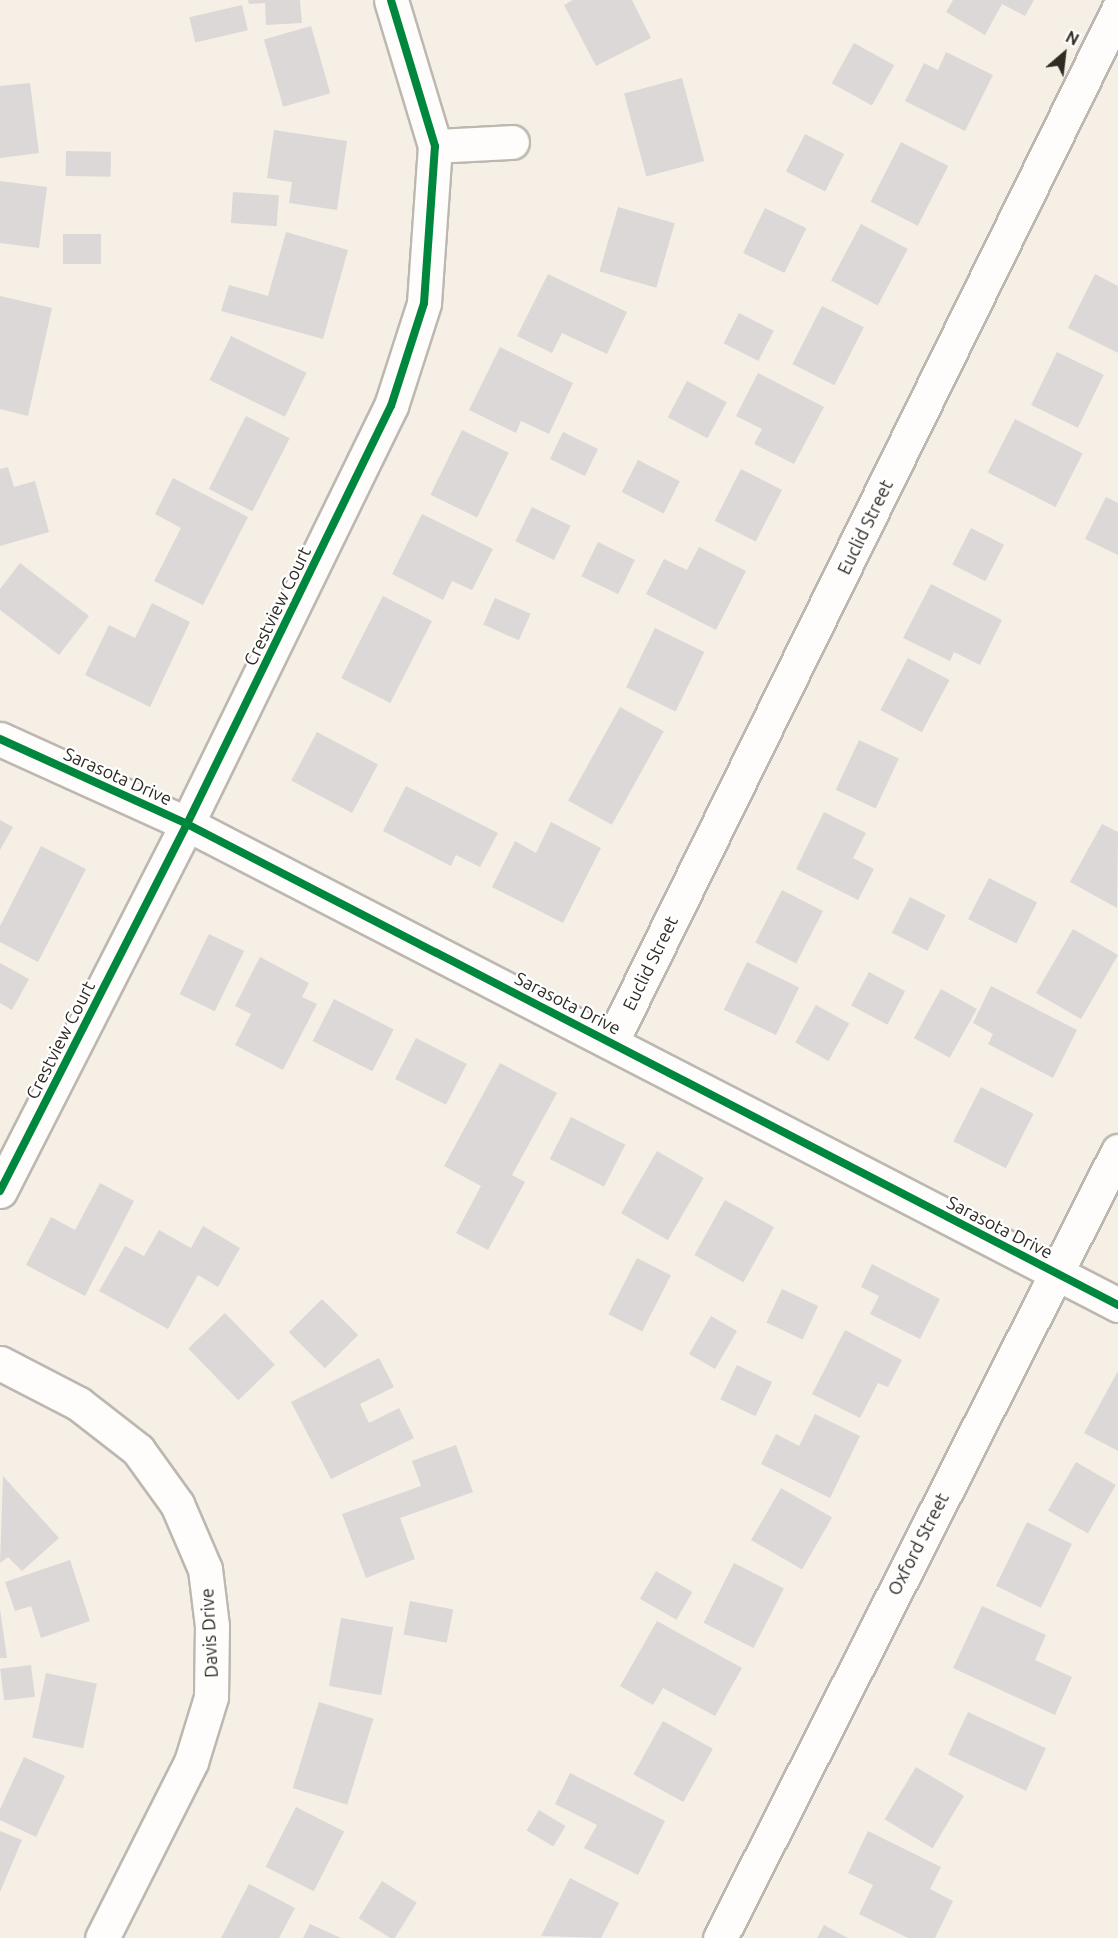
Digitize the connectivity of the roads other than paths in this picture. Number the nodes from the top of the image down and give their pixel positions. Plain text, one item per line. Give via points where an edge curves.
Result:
1 (391, 0) edge
2 (1118, 10) edge
3 (512, 142) dead end
4 (435, 146) junction
5 (0, 739) edge
6 (187, 824) junction
7 (611, 1042) junction
8 (1118, 1151) edge
9 (0, 1191) edge
10 (1056, 1272) junction
11 (1118, 1305) edge
12 (0, 1363) edge
13 (102, 1938) edge
14 (720, 1938) edge

1 - 4 street, Crestview Court
2 - 7 street, Euclid Street
3 - 4 street
4 - 6 street, Crestview Court via 423,303 391,406
5 - 6 street, Sarasota Drive
6 - 7 street, Sarasota Drive
6 - 9 street, Crestview Court
7 - 10 street, Sarasota Drive
8 - 10 street, Oxford Street
10 - 11 street, Sarasota Drive
10 - 14 street, Oxford Street
12 - 13 street, Davis Drive via 79,1404 138,1450 177,1504 205,1569 212,1626 211,1696 191,1762

